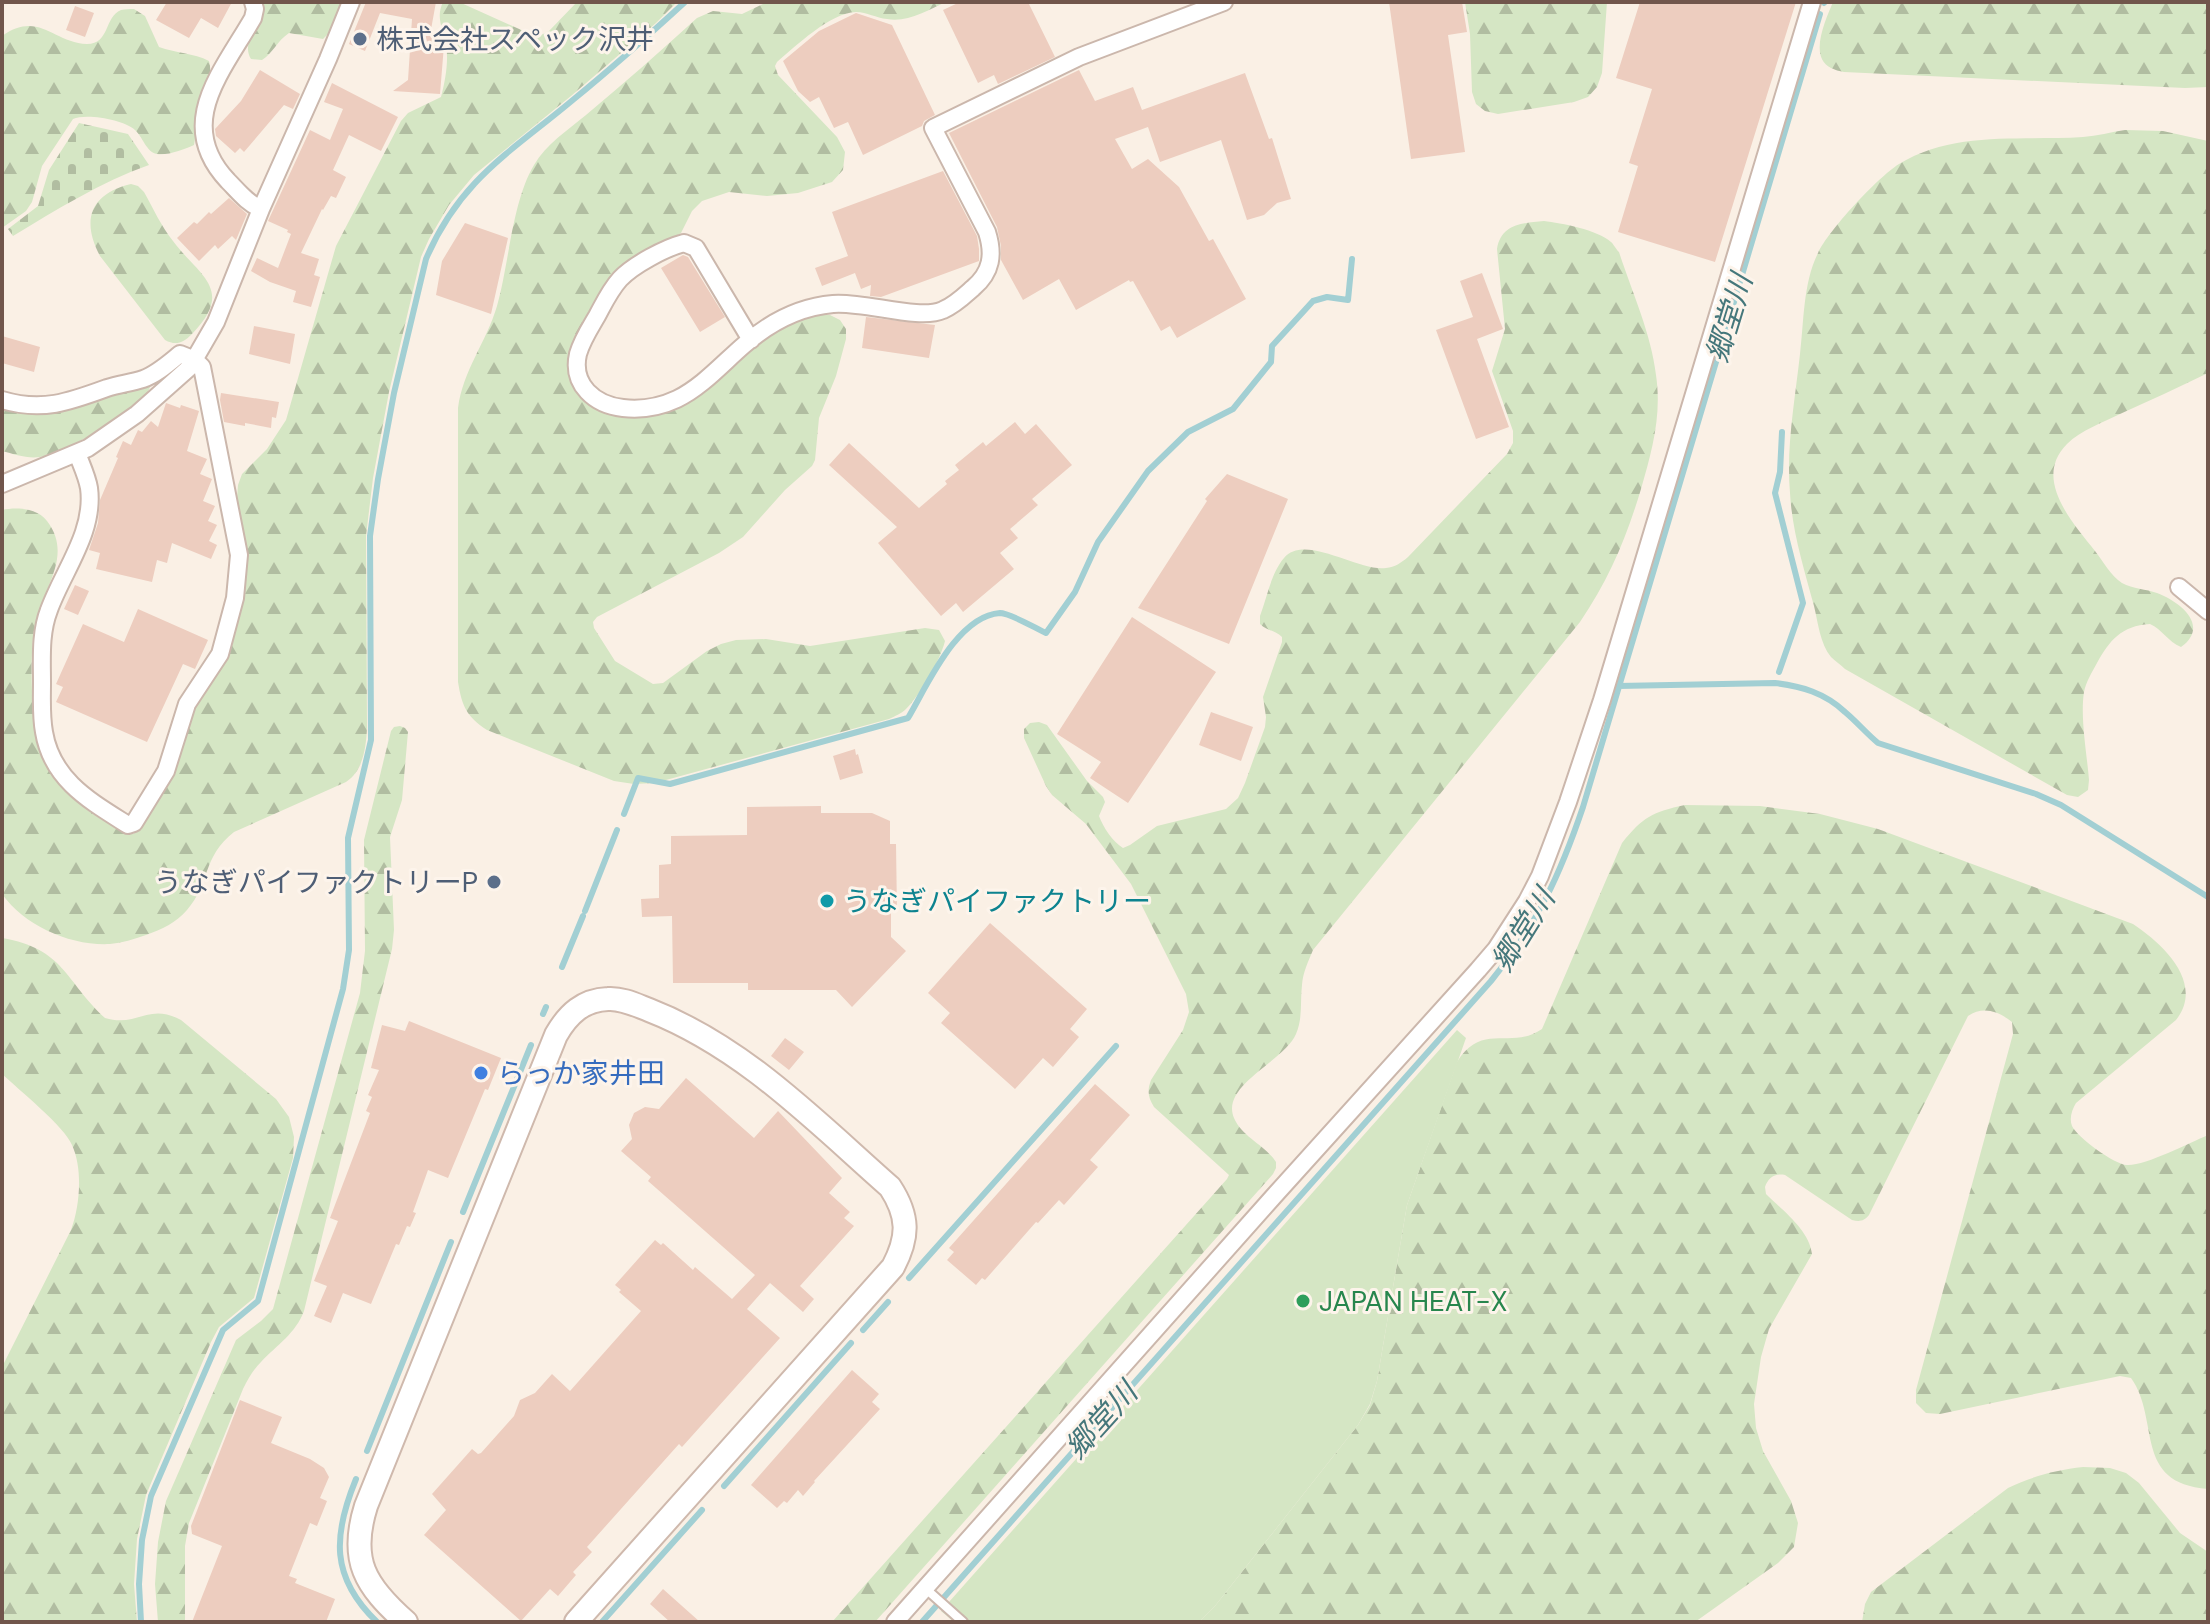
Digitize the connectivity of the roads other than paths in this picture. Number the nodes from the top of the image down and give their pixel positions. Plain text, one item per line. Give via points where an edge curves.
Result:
1 (253, 2) edge
2 (351, 2) edge
3 (1224, 2) edge
4 (1812, 2) edge
5 (261, 209) junction
6 (751, 340) junction
7 (195, 360) junction
8 (2, 400) edge
9 (77, 453) junction
10 (2, 484) edge
11 (2179, 587) dead end
12 (2208, 611) edge
13 (929, 1593) junction
14 (406, 1622) edge
15 (576, 1622) edge
16 (895, 1622) edge
17 (963, 1622) edge

1 - 5 street via 253,18 210,93 202,123 215,166
2 - 5 street
3 - 6 street via 1079,57 933,128 991,246 986,274 953,305 927,314 864,304 823,305 784,317
4 - 13 street via 1602,700 1555,839 1527,901 1478,970 1263,1207
5 - 7 street via 216,322
6 - 6 street via 690,391 646,408 601,403 577,371 582,343 612,288 632,268 684,243 696,248
7 - 8 street via 180,354 143,379 59,404
7 - 9 street via 137,414
7 - 9 street via 202,367 239,555 235,598 220,654 187,704 166,771 128,825 65,779 44,730 43,627 82,536 89,504
9 - 10 street
11 - 12 street
13 - 16 street
13 - 17 lane
14 - 15 street via 379,1597 361,1563 359,1534 366,1506 556,1035 577,1008 612,998 702,1035 766,1078 890,1187 902,1209 905,1235 893,1267

